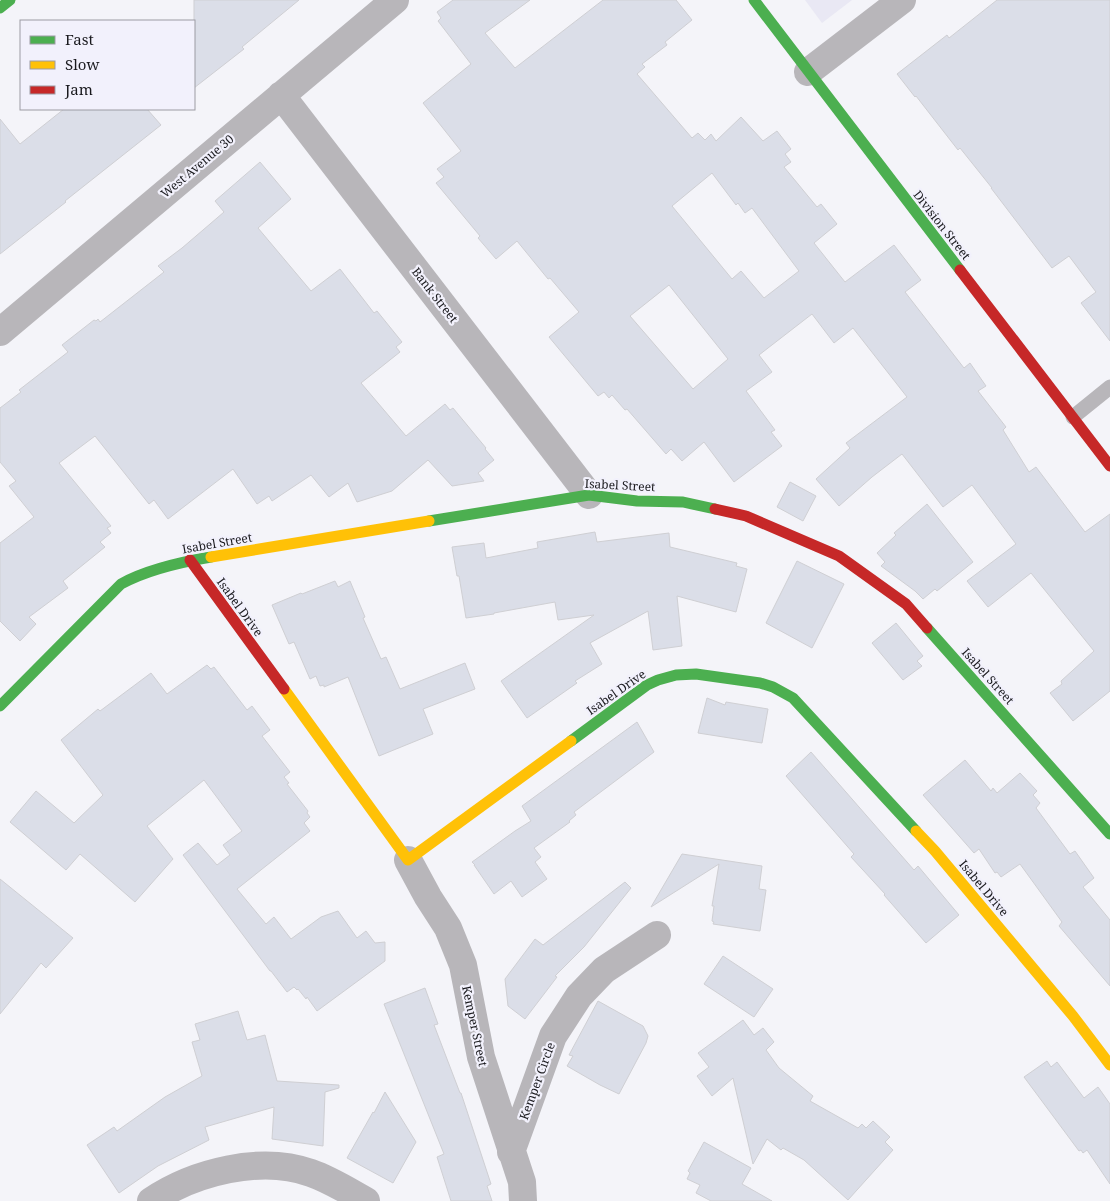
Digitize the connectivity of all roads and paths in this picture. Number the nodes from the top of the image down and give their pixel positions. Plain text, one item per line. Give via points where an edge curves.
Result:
1 (10, 0) edge
2 (395, 0) edge
3 (754, 0) edge
4 (902, 0) edge
5 (0, 8) edge
6 (808, 72) junction
7 (281, 95) junction
8 (0, 332) edge
9 (1110, 387) edge
10 (1073, 417) junction
11 (1110, 466) edge
12 (589, 495) junction
13 (190, 560) junction
14 (0, 706) edge
15 (1110, 834) edge
16 (408, 860) junction
17 (657, 935) dead end
18 (1110, 1066) edge
19 (511, 1152) junction
20 (157, 1199) edge
21 (366, 1201) edge
22 (523, 1201) edge

1 - 5 street
2 - 7 street, West Avenue 30
3 - 6 street, Division Street
4 - 6 street
6 - 10 street, Division Street
7 - 8 street, West Avenue 30
7 - 12 street, Bank Street
9 - 10 lane
10 - 11 street, Division Street
12 - 13 street, Isabel Street
12 - 15 street, Isabel Street via 683,502 746,516 839,556 906,604
13 - 14 street, Isabel Street via 120,584
13 - 16 street, Isabel Drive
16 - 18 street, Isabel Drive via 647,685 676,675 696,674 773,686 793,698 935,851 1073,1016
16 - 19 street, Kemper Street via 448,928 463,965 480,1058
17 - 19 street, Kemper Circle via 604,970 579,996 553,1036
19 - 22 street, Kemper Street via 522,1182
20 - 21 street via 200,1177 239,1167 277,1166 310,1173

